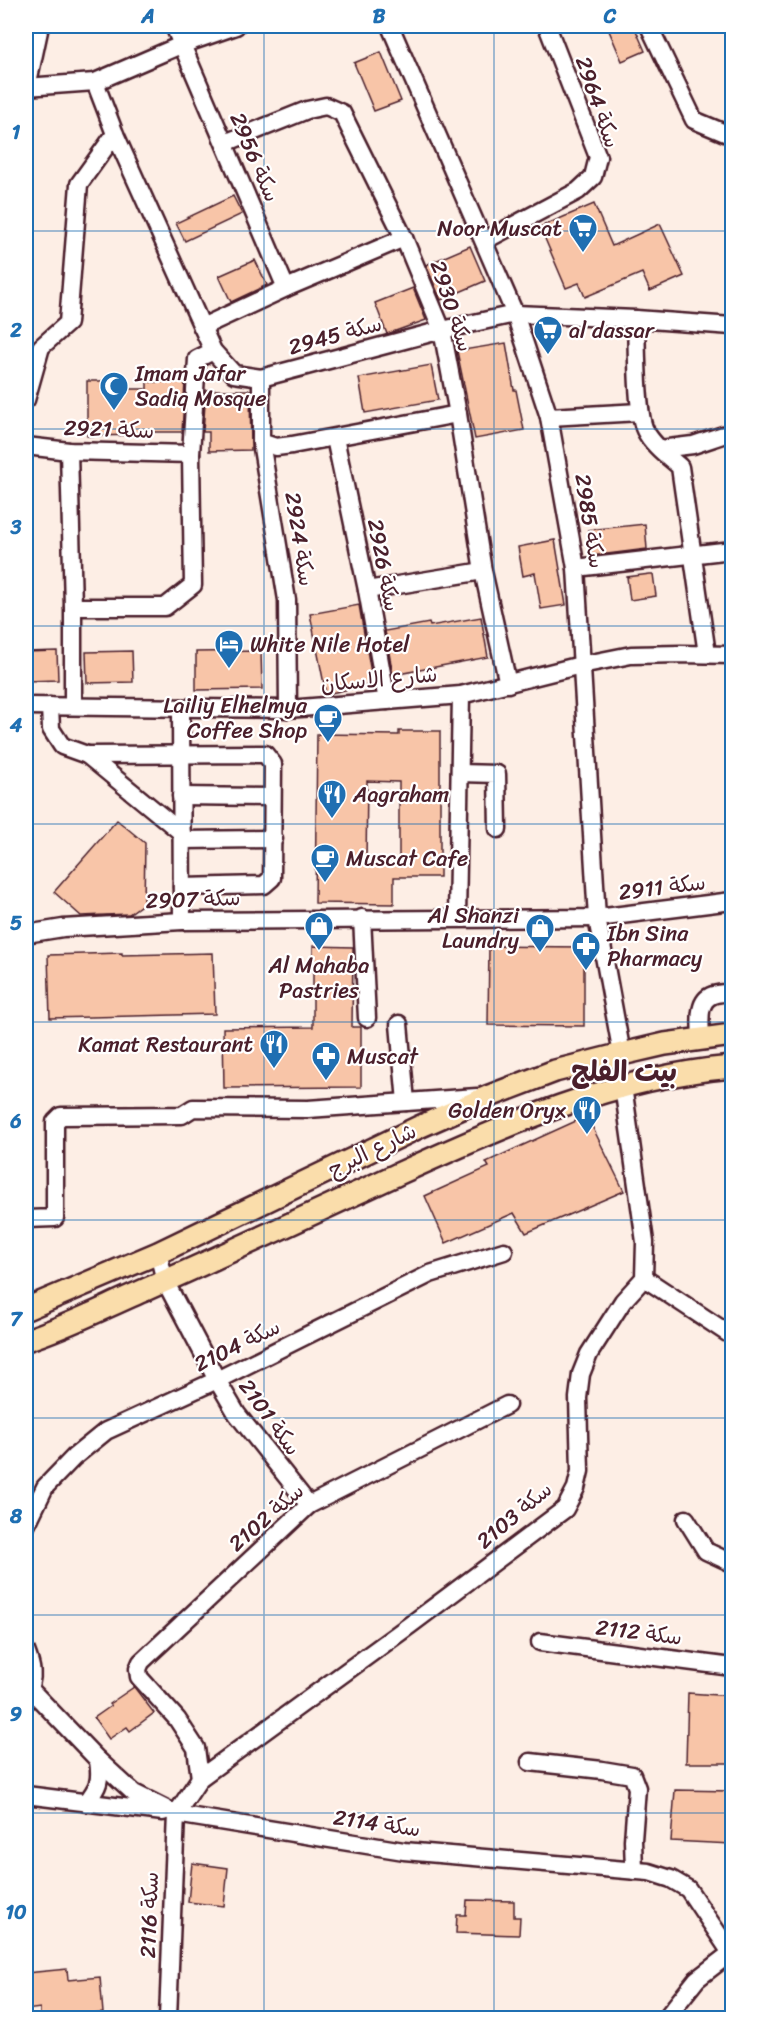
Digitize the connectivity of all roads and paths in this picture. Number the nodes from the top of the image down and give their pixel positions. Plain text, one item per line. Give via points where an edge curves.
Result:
1 (40, 26) edge
2 (174, 26) edge
3 (236, 26) edge
4 (390, 26) edge
5 (547, 26) edge
6 (649, 26) edge
7 (181, 45) junction
8 (94, 82) junction
9 (26, 87) edge
10 (115, 134) junction
11 (732, 136) edge
12 (225, 143) junction
13 (404, 238) junction
14 (484, 241) junction
15 (286, 288) junction
16 (515, 314) junction
17 (636, 319) junction
18 (732, 326) edge
19 (202, 327) junction
20 (442, 330) junction
21 (213, 351) junction
22 (261, 378) junction
23 (26, 400) edge
24 (640, 412) junction
25 (458, 414) junction
26 (549, 417) junction
27 (732, 432) edge
28 (335, 438) junction
29 (261, 442) junction
30 (26, 446) edge
31 (660, 448) junction
32 (69, 451) junction
33 (191, 454) junction
34 (732, 550) edge
35 (694, 555) junction
36 (576, 568) junction
37 (483, 571) junction
38 (367, 590) junction
39 (73, 607) junction
40 (707, 654) junction
41 (732, 655) edge
42 (581, 665) junction
43 (508, 684) junction
44 (461, 695) junction
45 (387, 701) junction
46 (26, 706) edge
47 (50, 706) junction
48 (73, 706) junction
49 (181, 708) junction
50 (288, 709) junction
51 (87, 755) junction
52 (181, 755) junction
53 (460, 773) junction
54 (181, 796) junction
55 (272, 797) junction
56 (498, 829) dead end
57 (182, 836) junction
58 (274, 838) junction
59 (182, 887) junction
60 (732, 901) edge
61 (362, 918) junction
62 (457, 918) junction
63 (597, 918) junction
64 (182, 921) junction
65 (26, 934) edge
66 (732, 992) edge
67 (367, 1018) dead end
68 (399, 1024) dead end
69 (732, 1035) edge
70 (701, 1039) junction
71 (622, 1054) junction
72 (732, 1067) edge
73 (623, 1086) junction
74 (487, 1097) junction
75 (406, 1102) junction
76 (26, 1219) edge
77 (504, 1251) dead end
78 (158, 1253) junction
79 (644, 1278) junction
80 (165, 1281) junction
81 (26, 1309) edge
82 (732, 1336) edge
83 (26, 1340) edge
84 (217, 1380) junction
85 (507, 1405) dead end
86 (309, 1505) junction
87 (686, 1519) dead end
88 (26, 1526) edge
89 (732, 1563) edge
90 (540, 1642) dead end
91 (26, 1651) edge
92 (732, 1667) edge
93 (27, 1689) edge
94 (98, 1760) junction
95 (530, 1762) dead end
96 (200, 1778) junction
97 (26, 1795) edge
98 (86, 1803) junction
99 (176, 1814) junction
100 (634, 1871) junction
101 (732, 1953) edge
102 (168, 2019) edge
103 (666, 2019) edge

1 - 9 street
2 - 7 street, سكة 2956
3 - 7 street
4 - 14 street, سكة 2985
5 - 14 street, سكة 2964 via 598,157 593,177 579,190
6 - 11 street via 694,120
7 - 8 street
7 - 12 street, سكة 2956
8 - 9 street
8 - 10 street, سكة 2945
10 - 19 street, سكة 2945
10 - 23 street via 79,184 68,323 40,347
12 - 13 street, سكة 2930 via 307,110 326,106 342,113
12 - 15 street, سكة 2956
13 - 15 street
13 - 20 street, سكة 2930
14 - 16 street, سكة 2985
15 - 19 street
16 - 17 street, سكة 2945
16 - 20 street, سكة 2945
16 - 26 street, سكة 2985
17 - 18 street, سكة 2945
17 - 24 street
19 - 21 street, سكة 2945
20 - 22 street, سكة 2945
20 - 25 street, سكة 2930
21 - 22 street, سكة 2945 via 234,374
21 - 33 street via 197,359
22 - 29 street, سكة 2924
24 - 26 street
24 - 31 street via 645,430
25 - 28 street
25 - 37 street, سكة 2930
26 - 36 street, سكة 2985
27 - 31 street via 693,445
28 - 29 street via 276,447
28 - 38 street, سكة 2926
29 - 50 street, سكة 2924 via 287,600
30 - 32 street, سكة 2921
31 - 35 street via 680,467
32 - 33 street, سكة 2921
32 - 39 street
33 - 39 street via 193,585 165,607
34 - 35 street
35 - 36 street
35 - 40 street
36 - 42 street, سكة 2985
37 - 38 street
37 - 43 street, سكة 2930
38 - 45 street, سكة 2926
39 - 48 street
40 - 41 street, شارع الاسكان
40 - 42 street, شارع الاسكان via 631,656
42 - 43 street, شارع الاسكان
42 - 63 street, سكة 2985
43 - 44 street, شارع الاسكان
44 - 45 street, شارع الاسكان
44 - 53 street
45 - 50 street, شارع الاسكان
46 - 47 street, شارع الاسكان
47 - 48 street, شارع الاسكان
47 - 51 street via 51,729 62,746
48 - 49 street, شارع الاسكان
49 - 50 street, شارع الاسكان
49 - 52 street
51 - 52 street
51 - 57 street
52 - 54 street
52 - 55 street via 264,754 273,764
53 - 56 street via 496,774
53 - 62 street
54 - 55 street
54 - 57 street
55 - 58 street
57 - 58 street
57 - 59 street
58 - 59 street via 272,878 264,885
59 - 64 street
60 - 63 street, سكة 2911
61 - 62 street, سكة 2907
61 - 64 street, سكة 2907
61 - 67 street
62 - 63 street, سكة 2907
63 - 71 street, سكة 2985
64 - 65 street, سكة 2907
66 - 70 street via 705,1000 701,1009
68 - 75 street
69 - 70 main road, شارع البرج
70 - 71 main road, شارع البرج
71 - 74 main road, شارع البرج via 555,1071
72 - 73 main road, شارع البرج
73 - 79 street via 645,1242
73 - 80 main road, شارع البرج via 505,1127
74 - 75 street
74 - 78 main road, شارع البرج
75 - 76 street via 308,1109 193,1108 182,1115 61,1116 55,1122 55,1218
77 - 84 street, سكة 2104 via 430,1274
78 - 80 street, سكة 2101
78 - 81 main road, شارع البرج
79 - 82 street
79 - 96 street, سكة 2103 via 623,1301 589,1354 581,1374 580,1471 565,1509
80 - 83 main road, شارع البرج
80 - 84 street, سكة 2101
84 - 86 street, سكة 2101 via 237,1414
84 - 88 street, سكة 2104 via 106,1431 74,1456 45,1487
85 - 86 street, سكة 2102
86 - 96 street, سكة 2102 via 138,1669 139,1677 177,1719 196,1748
87 - 89 street via 706,1551
90 - 92 street, سكة 2112
91 - 93 street via 33,1666
93 - 94 street, سكة 2114
94 - 98 street via 97,1789
94 - 99 street, سكة 2114 via 134,1793
95 - 100 street via 632,1775 637,1788
96 - 99 street, سكة 2103
97 - 98 street
98 - 99 street
99 - 100 street, سكة 2114 via 404,1851
99 - 102 street, سكة 2116
100 - 101 street, سكة 2114 via 671,1879 688,1889
101 - 103 street via 697,1979

